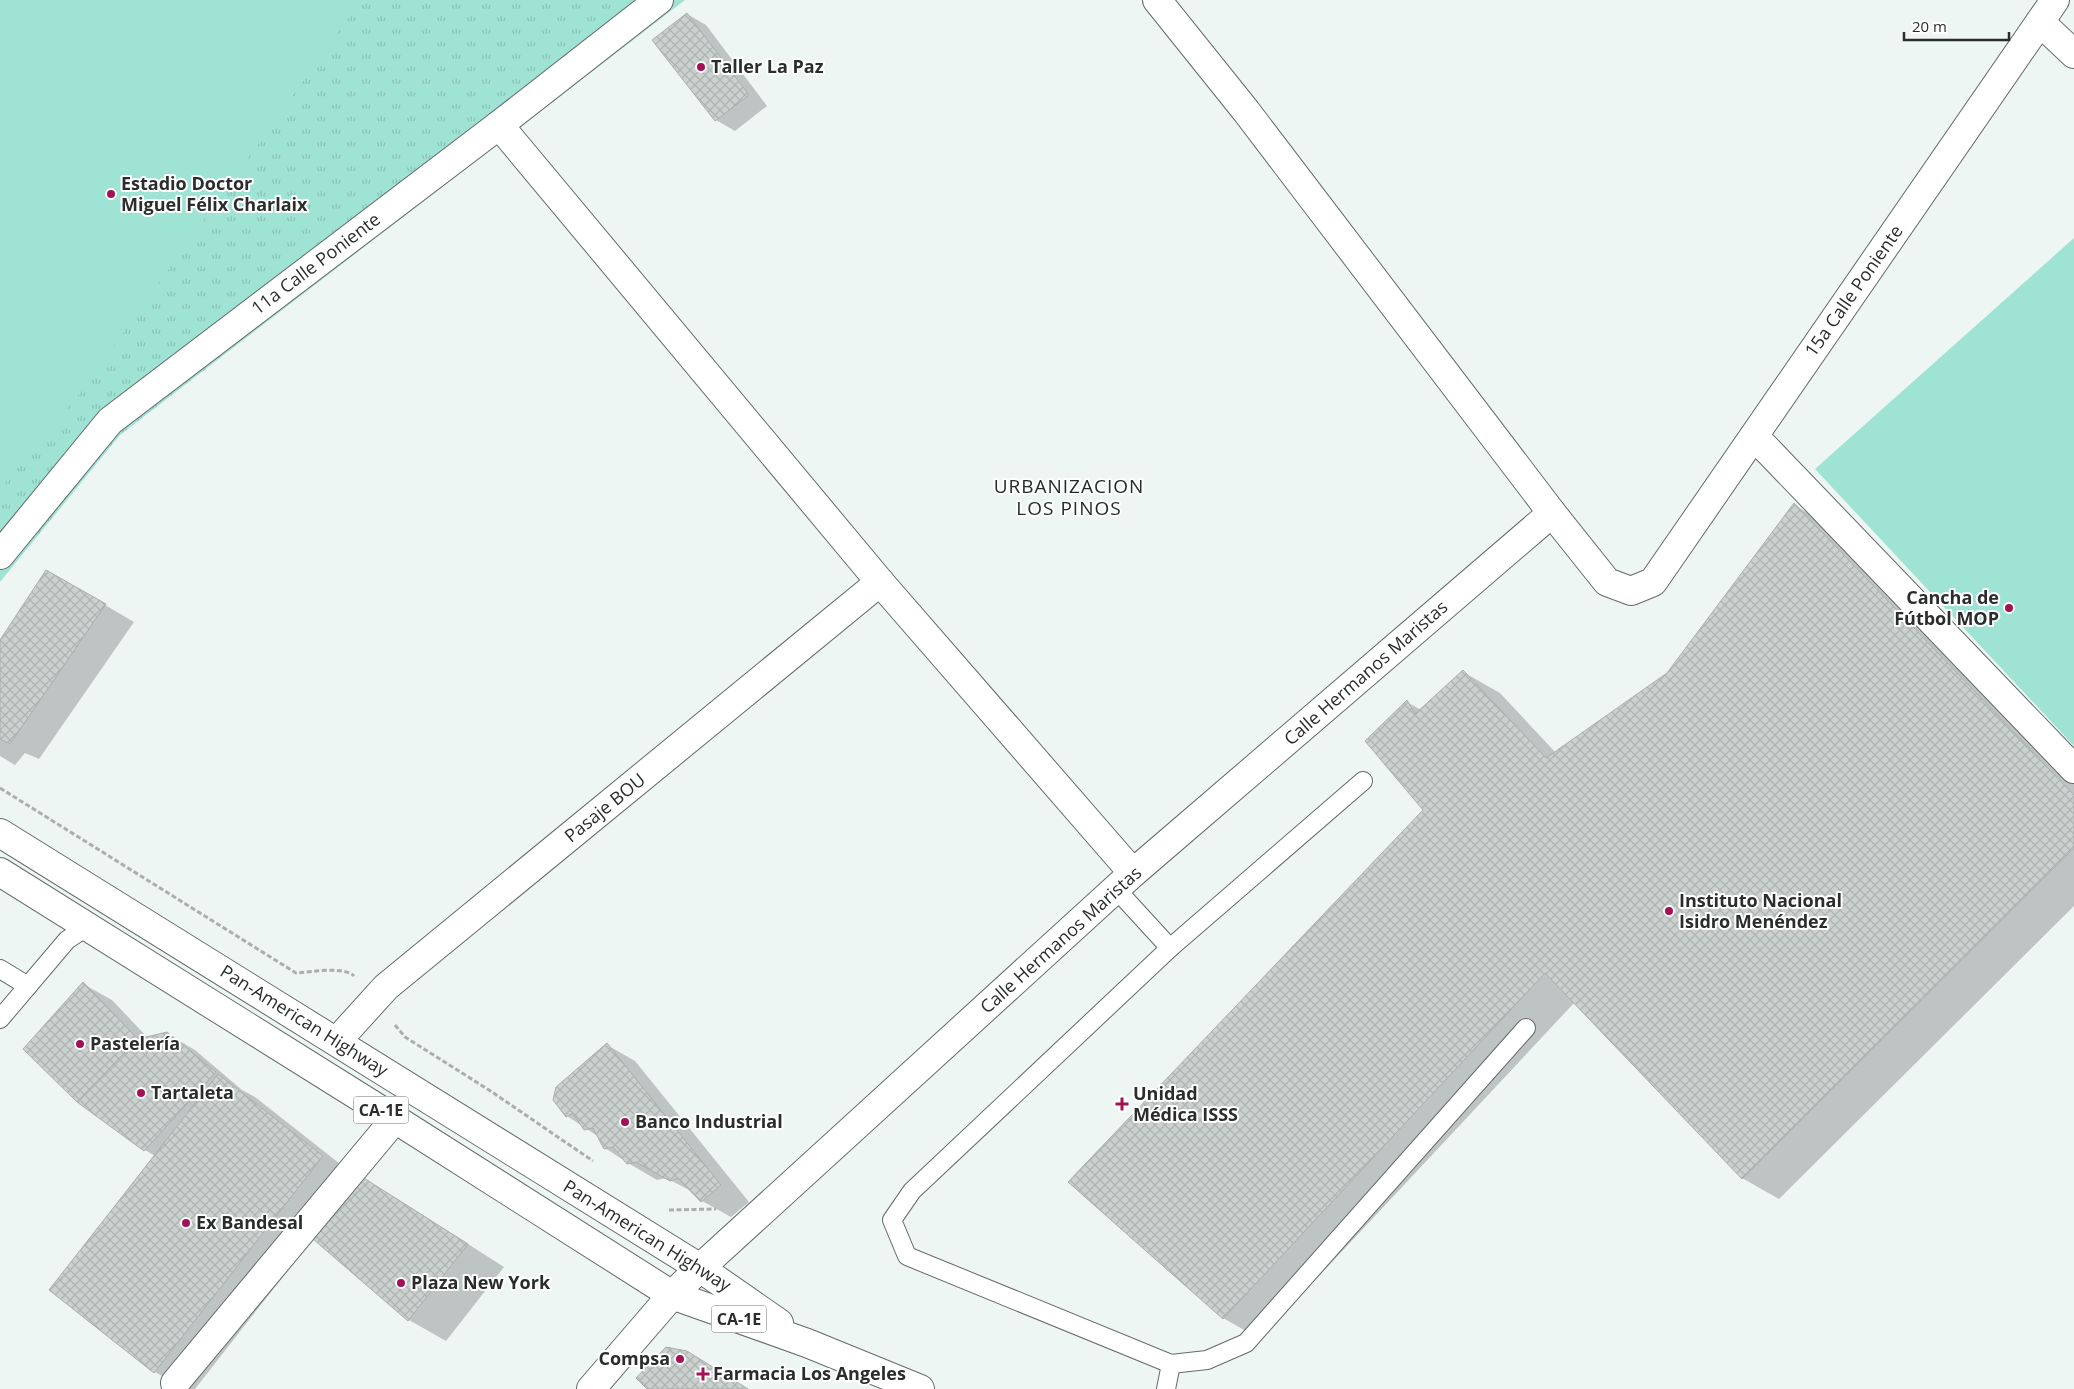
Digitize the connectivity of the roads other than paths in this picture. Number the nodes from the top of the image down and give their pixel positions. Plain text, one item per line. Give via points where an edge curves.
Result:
1 (659, 0) edge
2 (1157, 0) edge
3 (2055, 0) edge
4 (2040, 22) junction
5 (2074, 54) edge
6 (499, 125) junction
7 (1754, 436) junction
8 (1552, 513) junction
9 (0, 555) edge
10 (880, 582) junction
11 (2074, 769) edge
12 (1363, 781) dead end
13 (0, 833) edge
14 (0, 872) edge
15 (1125, 881) junction
16 (88, 926) junction
17 (1170, 948) junction
18 (0, 969) edge
19 (28, 986) junction
20 (0, 1019) edge
21 (1526, 1028) dead end
22 (337, 1041) junction
23 (395, 1119) junction
24 (700, 1268) junction
25 (672, 1295) junction
26 (806, 1343) junction
27 (1171, 1364) junction
28 (174, 1382) dead end
29 (591, 1389) edge
30 (920, 1389) edge
31 (1166, 1389) edge

1 - 6 main road, 11a Calle Poniente
2 - 8 main road via 1246,111
3 - 4 main road, 15a Calle Poniente
4 - 5 main road
4 - 7 main road, 15a Calle Poniente
6 - 9 main road, 11a Calle Poniente via 110,421
6 - 10 main road
7 - 8 main road, 15a Calle Poniente via 1653,582 1631,591 1607,582
7 - 11 main road
8 - 15 main road, Calle Hermanos Maristas
10 - 15 main road
10 - 22 main road, Pasaje BOU via 376,997
12 - 17 lane
13 - 22 main road, Pan-American Highway / CA-1E
14 - 16 main road, Pan-American Highway / CA-1E
15 - 17 lane
15 - 24 main road, Calle Hermanos Maristas
16 - 19 lane via 67,940
16 - 23 main road, Pan-American Highway / CA-1E
17 - 27 lane via 912,1191 892,1220 907,1256
18 - 19 lane
19 - 20 lane
21 - 27 lane via 1246,1343 1207,1360
22 - 24 main road, Pan-American Highway / CA-1E
23 - 25 main road, Pan-American Highway / CA-1E
23 - 28 main road
24 - 25 main road, Calle Hermanos Maristas
24 - 26 main road, Pan-American Highway / CA-1E
25 - 26 main road, Pan-American Highway / CA-1E
25 - 29 main road, Calle Hermanos Maristas
26 - 30 main road, Pan-American Highway / CA-1E
27 - 31 lane

